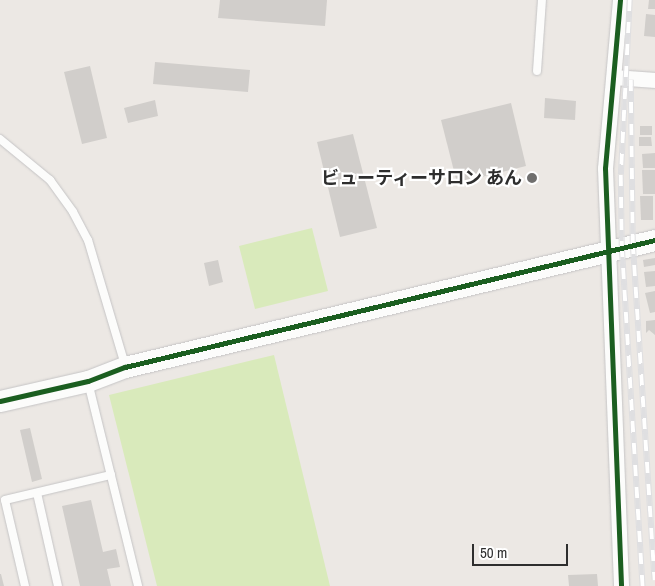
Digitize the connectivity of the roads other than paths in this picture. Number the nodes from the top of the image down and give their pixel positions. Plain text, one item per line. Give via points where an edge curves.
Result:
1 (542, 0) edge
2 (620, 0) edge
3 (537, 71) dead end
4 (614, 77) junction
5 (655, 80) edge
6 (0, 138) edge
7 (655, 240) edge
8 (606, 251) junction
9 (125, 367) junction
10 (88, 380) junction
11 (0, 401) edge
12 (111, 475) junction
13 (37, 493) junction
14 (25, 586) edge
15 (58, 586) edge
16 (138, 586) edge
17 (621, 586) edge

1 - 3 lane
2 - 4 street
4 - 5 street
4 - 8 street via 604,168
6 - 9 lane via 50,180 73,212 88,240
7 - 8 street
8 - 9 street
8 - 17 street
9 - 10 street
10 - 11 street
10 - 12 lane
12 - 13 lane
12 - 16 lane
13 - 14 lane via 5,500
13 - 15 lane

